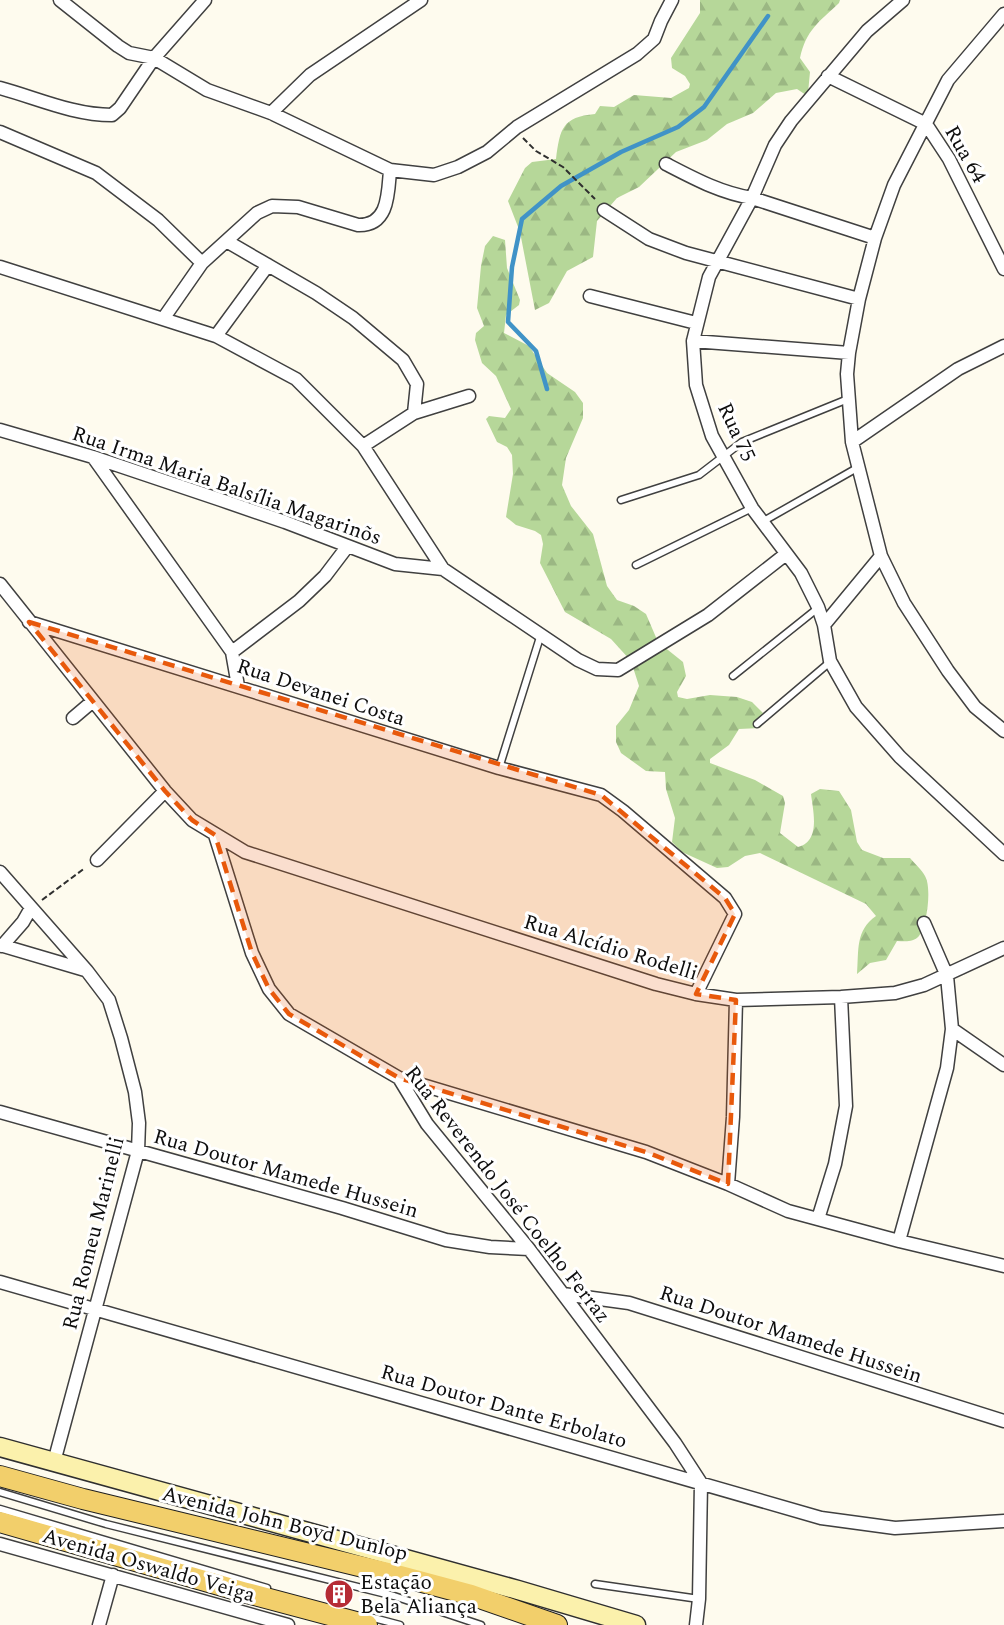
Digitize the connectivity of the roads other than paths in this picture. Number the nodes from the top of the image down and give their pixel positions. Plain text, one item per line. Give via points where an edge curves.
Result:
1 (60, 0) edge
2 (205, 0) edge
3 (422, 0) edge
4 (672, 0) edge
5 (903, 0) edge
6 (1004, 14) edge
7 (154, 58) junction
8 (828, 76) junction
9 (0, 88) edge
10 (271, 113) junction
11 (926, 124) junction
12 (0, 132) edge
13 (666, 164) dead end
14 (390, 171) junction
15 (752, 198) junction
16 (604, 210) dead end
17 (875, 238) junction
18 (228, 242) junction
19 (716, 262) junction
20 (202, 263) junction
21 (268, 265) junction
22 (0, 267) edge
23 (1004, 269) edge
24 (590, 296) dead end
25 (859, 299) junction
26 (163, 319) junction
27 (696, 323) junction
28 (216, 336) junction
29 (693, 341) junction
30 (1004, 346) edge
31 (849, 353) junction
32 (469, 396) dead end
33 (848, 399) junction
34 (414, 413) junction
35 (0, 430) edge
36 (852, 442) junction
37 (363, 446) junction
38 (725, 455) junction
39 (93, 457) junction
40 (857, 468) junction
41 (621, 500) dead end
42 (752, 508) junction
43 (762, 522) junction
44 (347, 547) junction
45 (786, 554) junction
46 (881, 556) junction
47 (636, 565) dead end
48 (443, 569) junction
49 (0, 584) edge
50 (818, 607) junction
51 (29, 622) junction
52 (824, 625) junction
53 (541, 634) junction
54 (232, 652) junction
55 (830, 661) junction
56 (733, 676) dead end
57 (238, 686) junction
58 (93, 701) junction
59 (73, 718) dead end
60 (757, 724) dead end
61 (1004, 731) edge
62 (500, 768) junction
63 (165, 791) junction
64 (215, 835) junction
65 (1004, 854) edge
66 (98, 860) road end
67 (0, 872) edge
68 (31, 908) junction
69 (924, 923) dead end
70 (1, 945) edge
71 (1004, 948) edge
72 (87, 970) junction
73 (947, 976) junction
74 (696, 994) junction
75 (841, 997) junction
76 (736, 1000) junction
77 (952, 1029) junction
78 (1004, 1065) edge
79 (399, 1078) junction
80 (0, 1113) edge
81 (138, 1151) junction
82 (728, 1184) junction
83 (818, 1219) junction
84 (899, 1241) junction
85 (529, 1249) junction
86 (1004, 1266) edge
87 (0, 1282) edge
88 (563, 1294) junction
89 (96, 1308) junction
90 (1004, 1421) edge
91 (0, 1447) edge
92 (54, 1462) junction
93 (0, 1476) edge
94 (701, 1483) junction
95 (0, 1492) edge
96 (0, 1509) edge
97 (1004, 1521) edge
98 (0, 1522) edge
99 (0, 1544) edge
100 (113, 1575) junction
101 (595, 1584) dead end
102 (276, 1591) dead end
103 (699, 1599) junction
104 (361, 1619) edge
105 (99, 1625) edge
106 (288, 1625) edge
107 (400, 1625) edge
108 (481, 1625) edge
109 (557, 1625) edge
110 (636, 1625) edge
111 (696, 1625) edge

1 - 7 street via 129,53
2 - 7 street
3 - 10 street via 310,75
4 - 14 street via 654,39 637,54 517,127 487,152 434,176
5 - 8 street, Rua 75 via 867,31
6 - 11 street via 948,80
7 - 9 street via 112,115 56,106
7 - 10 street via 207,90
8 - 11 street
8 - 15 street, Rua 75 via 776,145
10 - 14 street
11 - 17 street via 894,185
11 - 23 street, Rua 64
12 - 20 street via 96,173 158,220
13 - 15 street via 711,187
14 - 18 street via 387,204 368,226 298,207 272,206 257,213
15 - 17 street
15 - 19 street, Rua 75
16 - 19 street via 649,239
17 - 25 street
18 - 20 street
18 - 21 street
19 - 25 street
19 - 27 street, Rua 75
20 - 26 street
21 - 28 street
21 - 34 street via 316,292 403,360 417,384
22 - 26 street
24 - 27 street
25 - 31 street
26 - 28 street
27 - 29 street, Rua 75
28 - 37 street via 296,379
29 - 31 street
29 - 38 street, Rua 75 via 696,385 712,436
30 - 36 street via 958,369
31 - 33 street
32 - 34 street
33 - 36 street
33 - 38 lane via 742,442
34 - 37 street
35 - 39 street, Rua Irma Maria Balsília Magarinõs
36 - 40 street
37 - 48 street
38 - 41 lane via 699,475
38 - 42 street, Rua 75
39 - 44 street, Rua Irma Maria Balsília Magarinõs
39 - 54 street
40 - 43 lane
40 - 46 street
42 - 43 street, Rua 75
42 - 47 lane
43 - 45 street, Rua 75
44 - 48 street, Rua Irma Maria Balsília Magarinõs via 395,564
44 - 54 street via 300,601
45 - 50 street, Rua 75 via 801,573
45 - 53 street via 708,615 613,670 597,669 578,660
46 - 52 street
46 - 61 street via 904,603 948,670 975,707
48 - 53 street
49 - 51 street
50 - 52 street, Rua 75
50 - 56 lane
51 - 57 street, Rua Devanei Costa
51 - 58 street
52 - 55 street, Rua 75
53 - 62 lane
54 - 57 street
55 - 60 lane
55 - 65 street, Rua 75 via 856,707 900,757
57 - 62 street, Rua Devanei Costa
58 - 59 street
58 - 63 street
62 - 74 street, Rua Devanei Costa via 601,795 725,898 735,914
63 - 64 street via 192,820
63 - 66 street
64 - 74 street, Rua Alcídio Rodelli via 245,852
64 - 79 street, Rua Reverendo José Coelho Ferraz via 252,953 269,989 289,1014
67 - 68 street, Rua Romeu Marinelli
68 - 70 street
68 - 72 street, Rua Romeu Marinelli
69 - 73 street
70 - 72 street
71 - 73 street, Rua Alcídio Rodelli
72 - 81 street, Rua Romeu Marinelli via 109,1000 122,1038 135,1092
73 - 75 street, Rua Alcídio Rodelli via 895,993
73 - 77 street
74 - 76 street, Rua Alcídio Rodelli
75 - 76 street, Rua Alcídio Rodelli
75 - 83 street via 846,1106 835,1164
76 - 82 street
77 - 78 street
77 - 84 street via 947,1068
79 - 82 street via 646,1152
79 - 85 street, Rua Reverendo José Coelho Ferraz via 427,1124
80 - 81 street, Rua Doutor Mamede Hussein
81 - 85 street, Rua Doutor Mamede Hussein via 446,1240
81 - 89 street, Rua Romeu Marinelli
82 - 83 street via 788,1211
83 - 84 street
84 - 86 street
85 - 88 street, Rua Reverendo José Coelho Ferraz
87 - 89 street, Rua Doutor Dante Erbolato
88 - 90 street, Rua Doutor Mamede Hussein via 629,1303
88 - 94 street, Rua Reverendo José Coelho Ferraz
89 - 92 street, Rua Romeu Marinelli
89 - 94 street, Rua Doutor Dante Erbolato
91 - 92 main road
92 - 110 main road
93 - 109 main road, Avenida John Boyd Dunlop via 400,1576 471,1595
94 - 97 street, Rua Doutor Dante Erbolato via 820,1518 895,1528
94 - 103 street
95 - 108 lane via 106,1524 394,1596
96 - 102 lane
98 - 104 main road via 243,1592
99 - 100 street, Avenida Oswaldo Veiga
100 - 105 street
100 - 106 street, Avenida Oswaldo Veiga
101 - 103 lane
103 - 111 street
104 - 107 lane

